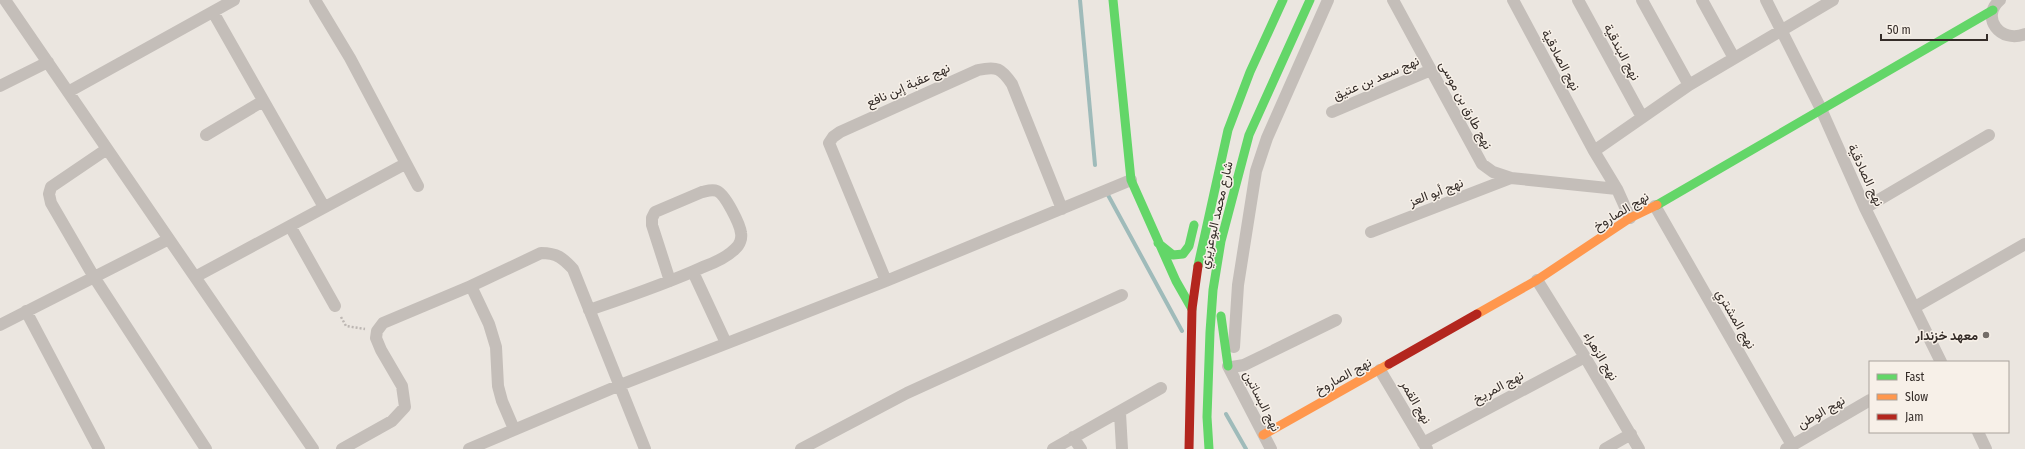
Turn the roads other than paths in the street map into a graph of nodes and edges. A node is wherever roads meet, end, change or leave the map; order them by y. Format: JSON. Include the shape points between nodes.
{"nodes":[{"id":1,"x":5,"y":0,"type":"edge"},
{"id":2,"x":234,"y":0,"type":"edge"},
{"id":3,"x":316,"y":0,"type":"edge"},
{"id":4,"x":1113,"y":0,"type":"edge"},
{"id":5,"x":1283,"y":0,"type":"edge"},
{"id":6,"x":1310,"y":0,"type":"edge"},
{"id":7,"x":1328,"y":0,"type":"edge"},
{"id":8,"x":1393,"y":0,"type":"edge"},
{"id":9,"x":1513,"y":0,"type":"edge"},
{"id":10,"x":1578,"y":0,"type":"edge"},
{"id":11,"x":1642,"y":0,"type":"edge"},
{"id":12,"x":1702,"y":0,"type":"edge"},
{"id":13,"x":1766,"y":0,"type":"edge"},
{"id":14,"x":1833,"y":0,"type":"edge"},
{"id":15,"x":1996,"y":5,"type":"edge"},
{"id":16,"x":212,"y":12,"type":"junction"},
{"id":17,"x":1781,"y":30,"type":"junction"},
{"id":18,"x":2025,"y":34,"type":"edge"},
{"id":19,"x":1734,"y":58,"type":"junction"},
{"id":20,"x":48,"y":62,"type":"junction"},
{"id":21,"x":1431,"y":70,"type":"junction"},
{"id":22,"x":1689,"y":85,"type":"junction"},
{"id":23,"x":0,"y":86,"type":"edge"},
{"id":24,"x":68,"y":92,"type":"junction"},
{"id":25,"x":263,"y":101,"type":"junction"},
{"id":26,"x":1820,"y":109,"type":"junction"},
{"id":27,"x":1332,"y":112,"type":"dead end"},
{"id":28,"x":1642,"y":117,"type":"junction"},
{"id":29,"x":1228,"y":130,"type":"junction"},
{"id":30,"x":206,"y":135,"type":"dead end"},
{"id":31,"x":1989,"y":135,"type":"dead end"},
{"id":32,"x":107,"y":149,"type":"junction"},
{"id":33,"x":1594,"y":151,"type":"junction"},
{"id":34,"x":405,"y":164,"type":"junction"},
{"id":35,"x":1511,"y":178,"type":"junction"},
{"id":36,"x":1131,"y":180,"type":"junction"},
{"id":37,"x":418,"y":186,"type":"dead end"},
{"id":38,"x":1205,"y":189,"type":"dead end"},
{"id":39,"x":1618,"y":189,"type":"junction"},
{"id":40,"x":1655,"y":206,"type":"junction"},
{"id":41,"x":324,"y":207,"type":"junction"},
{"id":42,"x":1866,"y":208,"type":"junction"},
{"id":43,"x":1062,"y":209,"type":"junction"},
{"id":44,"x":1630,"y":218,"type":"junction"},
{"id":45,"x":1196,"y":219,"type":"dead end"},
{"id":46,"x":290,"y":226,"type":"junction"},
{"id":47,"x":1371,"y":232,"type":"dead end"},
{"id":48,"x":169,"y":239,"type":"junction"},
{"id":49,"x":1221,"y":241,"type":"junction"},
{"id":50,"x":1158,"y":243,"type":"junction"},
{"id":51,"x":2025,"y":244,"type":"edge"},
{"id":52,"x":693,"y":272,"type":"junction"},
{"id":53,"x":94,"y":277,"type":"junction"},
{"id":54,"x":195,"y":277,"type":"junction"},
{"id":55,"x":1537,"y":280,"type":"junction"},
{"id":56,"x":670,"y":281,"type":"junction"},
{"id":57,"x":886,"y":281,"type":"junction"},
{"id":58,"x":471,"y":286,"type":"junction"},
{"id":59,"x":1122,"y":295,"type":"dead end"},
{"id":60,"x":335,"y":306,"type":"road end"},
{"id":61,"x":1915,"y":307,"type":"junction"},
{"id":62,"x":1192,"y":309,"type":"junction"},
{"id":63,"x":589,"y":310,"type":"junction"},
{"id":64,"x":26,"y":312,"type":"junction"},
{"id":65,"x":1336,"y":320,"type":"dead end"},
{"id":66,"x":0,"y":325,"type":"edge"},
{"id":67,"x":726,"y":343,"type":"junction"},
{"id":68,"x":1585,"y":357,"type":"junction"},
{"id":69,"x":1939,"y":361,"type":"edge"},
{"id":70,"x":1231,"y":369,"type":"junction"},
{"id":71,"x":1380,"y":370,"type":"junction"},
{"id":72,"x":620,"y":386,"type":"junction"},
{"id":73,"x":1161,"y":388,"type":"dead end"},
{"id":74,"x":1869,"y":401,"type":"edge"},
{"id":75,"x":1120,"y":413,"type":"junction"},
{"id":76,"x":514,"y":429,"type":"junction"},
{"id":77,"x":1978,"y":433,"type":"edge"},
{"id":78,"x":1630,"y":434,"type":"junction"},
{"id":79,"x":1263,"y":435,"type":"junction"},
{"id":80,"x":1073,"y":437,"type":"junction"},
{"id":81,"x":1425,"y":446,"type":"edge"},
{"id":82,"x":1789,"y":447,"type":"edge"},
{"id":83,"x":96,"y":448,"type":"edge"},
{"id":84,"x":206,"y":449,"type":"edge"},
{"id":85,"x":313,"y":449,"type":"edge"},
{"id":86,"x":342,"y":449,"type":"edge"},
{"id":87,"x":469,"y":449,"type":"edge"},
{"id":88,"x":645,"y":449,"type":"edge"},
{"id":89,"x":801,"y":449,"type":"edge"},
{"id":90,"x":1053,"y":449,"type":"edge"},
{"id":91,"x":1081,"y":449,"type":"edge"},
{"id":92,"x":1122,"y":449,"type":"edge"},
{"id":93,"x":1190,"y":449,"type":"edge"},
{"id":94,"x":1209,"y":449,"type":"edge"},
{"id":95,"x":1271,"y":449,"type":"edge"},
{"id":96,"x":1605,"y":449,"type":"edge"},
{"id":97,"x":1638,"y":449,"type":"edge"},
{"id":98,"x":1986,"y":449,"type":"edge"}],
"edges":[{"from":1,"to":20,"type":"street"},
{"from":2,"to":16,"type":"street"},
{"from":3,"to":34,"type":"street","via":[[350,58]]},
{"from":4,"to":36,"type":"main road"},
{"from":5,"to":29,"type":"main road","name":"شارع محمد البوعزيزي","via":[[1250,72]]},
{"from":6,"to":49,"type":"main road","name":"شارع محمد البوعزيزي","via":[[1249,135]]},
{"from":7,"to":70,"type":"street","via":[[1267,138],[1256,171],[1236,306]]},
{"from":8,"to":21,"type":"street","name":"نهج طارق بن موسى"},
{"from":9,"to":33,"type":"street","name":"نهج الصادقية"},
{"from":10,"to":28,"type":"street","name":"نهج البندقية"},
{"from":11,"to":22,"type":"street"},
{"from":12,"to":19,"type":"street"},
{"from":13,"to":17,"type":"street","name":"نهج الصادقية"},
{"from":14,"to":17,"type":"street"},
{"from":15,"to":18,"type":"street","via":[[1992,18],[2000,33],[2008,37]]},
{"from":15,"to":26,"type":"main road","name":"نهج الصاروخ"},
{"from":16,"to":24,"type":"street"},
{"from":16,"to":25,"type":"street"},
{"from":17,"to":19,"type":"street"},
{"from":17,"to":26,"type":"street","name":"نهج الصادقية"},
{"from":19,"to":22,"type":"street"},
{"from":20,"to":23,"type":"street"},
{"from":20,"to":24,"type":"street"},
{"from":21,"to":27,"type":"street","name":"نهج سعد بن عتيق"},
{"from":21,"to":35,"type":"street","name":"نهج طارق بن موسى","via":[[1482,164],[1493,172]]},
{"from":22,"to":28,"type":"street"},
{"from":24,"to":32,"type":"street"},
{"from":25,"to":30,"type":"street"},
{"from":25,"to":41,"type":"street"},
{"from":26,"to":40,"type":"main road","name":"نهج الصاروخ"},
{"from":26,"to":42,"type":"street","name":"نهج الصادقية"},
{"from":28,"to":33,"type":"street"},
{"from":29,"to":38,"type":"main road"},
{"from":29,"to":62,"type":"main road","name":"شارع محمد البوعزيزي","via":[[1198,265]]},
{"from":31,"to":42,"type":"street"},
{"from":32,"to":48,"type":"street"},
{"from":32,"to":53,"type":"street","via":[[57,182],[49,191],[51,202]]},
{"from":33,"to":39,"type":"street","name":"نهج الصادقية"},
{"from":34,"to":37,"type":"street"},
{"from":34,"to":41,"type":"street"},
{"from":35,"to":39,"type":"street","name":"نهج طارق بن موسى"},
{"from":35,"to":47,"type":"street","name":"نهج أبو العز"},
{"from":36,"to":43,"type":"street"},
{"from":36,"to":50,"type":"main road"},
{"from":39,"to":44,"type":"street","name":"نهج الصادقية"},
{"from":40,"to":44,"type":"main road","name":"نهج الصاروخ"},
{"from":40,"to":82,"type":"street","name":"نهج المشتري"},
{"from":41,"to":46,"type":"street"},
{"from":42,"to":61,"type":"street","name":"نهج الصادقية"},
{"from":43,"to":57,"type":"street"},
{"from":43,"to":57,"type":"street","name":"نهج عقبة إبن نافع","via":[[1012,84],[1003,72],[992,67],[978,70],[840,132],[829,143]]},
{"from":44,"to":55,"type":"main road","name":"نهج الصاروخ"},
{"from":45,"to":50,"type":"main road","via":[[1185,252],[1172,255]]},
{"from":46,"to":54,"type":"street"},
{"from":46,"to":60,"type":"street"},
{"from":48,"to":53,"type":"street"},
{"from":48,"to":54,"type":"street"},
{"from":49,"to":70,"type":"main road","via":[[1221,323]]},
{"from":49,"to":94,"type":"main road","name":"شارع محمد البوعزيزي","via":[[1213,290],[1210,332],[1207,417]]},
{"from":50,"to":62,"type":"main road"},
{"from":51,"to":61,"type":"street"},
{"from":52,"to":56,"type":"street"},
{"from":52,"to":56,"type":"street","via":[[736,249],[741,241],[738,225],[723,195],[717,191],[702,192],[655,212],[652,225]]},
{"from":52,"to":67,"type":"street"},
{"from":53,"to":64,"type":"street"},
{"from":53,"to":84,"type":"street"},
{"from":54,"to":85,"type":"street"},
{"from":55,"to":68,"type":"street","name":"نهج الزهراء"},
{"from":55,"to":71,"type":"main road","name":"نهج الصاروخ"},
{"from":56,"to":63,"type":"street"},
{"from":57,"to":67,"type":"street"},
{"from":58,"to":63,"type":"street","via":[[541,254],[552,254],[562,257],[573,269]]},
{"from":58,"to":76,"type":"street","via":[[489,324],[496,347],[498,386]]},
{"from":58,"to":86,"type":"street","via":[[393,318],[377,330],[376,338],[381,350],[402,386],[405,407],[392,421]]},
{"from":59,"to":89,"type":"street","via":[[907,393]]},
{"from":61,"to":69,"type":"street","name":"نهج الصادقية"},
{"from":62,"to":93,"type":"main road","name":"شارع محمد البوعزيزي"},
{"from":63,"to":72,"type":"street"},
{"from":64,"to":66,"type":"street"},
{"from":64,"to":83,"type":"street"},
{"from":65,"to":70,"type":"street"},
{"from":67,"to":72,"type":"street"},
{"from":68,"to":78,"type":"street","name":"نهج الزهراء"},
{"from":68,"to":81,"type":"street","name":"نهج المريخ"},
{"from":70,"to":79,"type":"street","name":"نهج البساتين"},
{"from":71,"to":79,"type":"main road","name":"نهج الصاروخ"},
{"from":71,"to":81,"type":"street","name":"نهج القمر"},
{"from":72,"to":76,"type":"street"},
{"from":72,"to":88,"type":"street"},
{"from":73,"to":75,"type":"street"},
{"from":74,"to":82,"type":"street","name":"نهج الوطن"},
{"from":75,"to":80,"type":"street"},
{"from":75,"to":92,"type":"street"},
{"from":76,"to":87,"type":"street"},
{"from":77,"to":98,"type":"street"},
{"from":78,"to":96,"type":"street"},
{"from":78,"to":97,"type":"street","name":"نهج الزهراء"},
{"from":79,"to":95,"type":"street","name":"نهج البساتين"},
{"from":80,"to":90,"type":"street"},
{"from":80,"to":91,"type":"street"}]}
